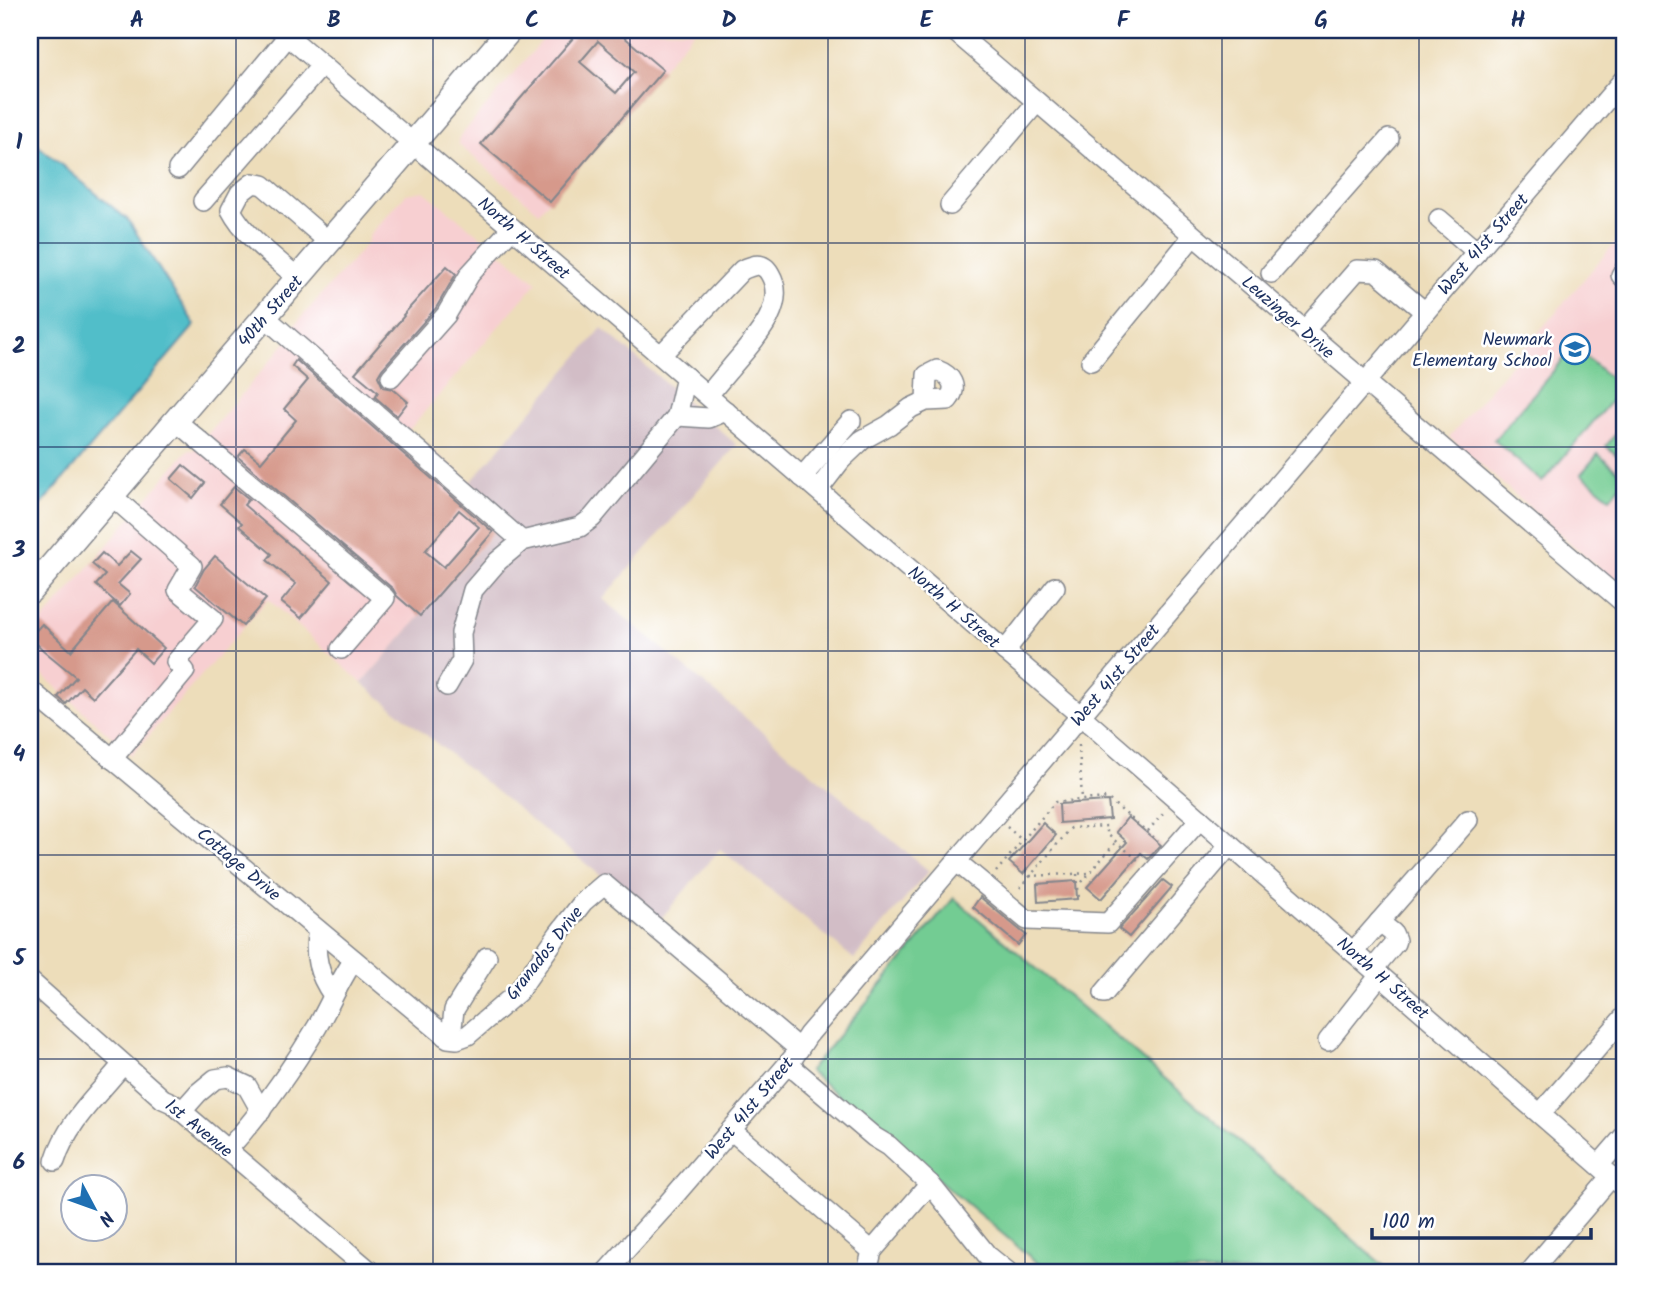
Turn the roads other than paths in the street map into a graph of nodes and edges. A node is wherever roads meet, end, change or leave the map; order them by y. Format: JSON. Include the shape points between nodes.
{"nodes":[{"id":1,"x":510,"y":30,"type":"edge"},
{"id":2,"x":953,"y":30,"type":"edge"},
{"id":3,"x":285,"y":33,"type":"edge"},
{"id":4,"x":322,"y":65,"type":"junction"},
{"id":5,"x":1625,"y":78,"type":"edge"},
{"id":6,"x":1037,"y":102,"type":"junction"},
{"id":7,"x":1388,"y":139,"type":"dead end"},
{"id":8,"x":414,"y":143,"type":"junction"},
{"id":9,"x":178,"y":169,"type":"dead end"},
{"id":10,"x":203,"y":201,"type":"dead end"},
{"id":11,"x":950,"y":205,"type":"dead end"},
{"id":12,"x":1439,"y":219,"type":"dead end"},
{"id":13,"x":512,"y":228,"type":"junction"},
{"id":14,"x":1194,"y":236,"type":"junction"},
{"id":15,"x":329,"y":242,"type":"junction"},
{"id":16,"x":1476,"y":252,"type":"junction"},
{"id":17,"x":1625,"y":269,"type":"edge"},
{"id":18,"x":298,"y":278,"type":"junction"},
{"id":19,"x":1625,"y":279,"type":"edge"},
{"id":20,"x":1258,"y":291,"type":"junction"},
{"id":21,"x":1425,"y":312,"type":"junction"},
{"id":22,"x":265,"y":317,"type":"junction"},
{"id":23,"x":1304,"y":331,"type":"junction"},
{"id":24,"x":661,"y":355,"type":"junction"},
{"id":25,"x":1091,"y":361,"type":"dead end"},
{"id":26,"x":391,"y":377,"type":"dead end"},
{"id":27,"x":687,"y":377,"type":"junction"},
{"id":28,"x":1364,"y":383,"type":"junction"},
{"id":29,"x":708,"y":396,"type":"junction"},
{"id":30,"x":926,"y":401,"type":"dead end"},
{"id":31,"x":726,"y":411,"type":"junction"},
{"id":32,"x":677,"y":416,"type":"junction"},
{"id":33,"x":176,"y":421,"type":"junction"},
{"id":34,"x":851,"y":421,"type":"dead end"},
{"id":35,"x":810,"y":483,"type":"junction"},
{"id":36,"x":112,"y":496,"type":"junction"},
{"id":37,"x":522,"y":541,"type":"junction"},
{"id":38,"x":1055,"y":587,"type":"dead end"},
{"id":39,"x":30,"y":591,"type":"edge"},
{"id":40,"x":1625,"y":604,"type":"edge"},
{"id":41,"x":341,"y":649,"type":"dead end"},
{"id":42,"x":1005,"y":651,"type":"junction"},
{"id":43,"x":447,"y":686,"type":"dead end"},
{"id":44,"x":30,"y":690,"type":"edge"},
{"id":45,"x":1081,"y":716,"type":"junction"},
{"id":46,"x":112,"y":759,"type":"junction"},
{"id":47,"x":1200,"y":820,"type":"junction"},
{"id":48,"x":1468,"y":820,"type":"dead end"},
{"id":49,"x":1230,"y":845,"type":"junction"},
{"id":50,"x":957,"y":862,"type":"junction"},
{"id":51,"x":1379,"y":922,"type":"junction"},
{"id":52,"x":318,"y":930,"type":"junction"},
{"id":53,"x":1353,"y":952,"type":"junction"},
{"id":54,"x":487,"y":957,"type":"dead end"},
{"id":55,"x":354,"y":960,"type":"junction"},
{"id":56,"x":1377,"y":972,"type":"junction"},
{"id":57,"x":30,"y":981,"type":"edge"},
{"id":58,"x":1104,"y":993,"type":"dead end"},
{"id":59,"x":333,"y":995,"type":"junction"},
{"id":60,"x":1625,"y":1016,"type":"edge"},
{"id":61,"x":447,"y":1037,"type":"junction"},
{"id":62,"x":1328,"y":1041,"type":"dead end"},
{"id":63,"x":793,"y":1056,"type":"junction"},
{"id":64,"x":123,"y":1064,"type":"junction"},
{"id":65,"x":182,"y":1111,"type":"junction"},
{"id":66,"x":261,"y":1111,"type":"junction"},
{"id":67,"x":1540,"y":1114,"type":"junction"},
{"id":68,"x":731,"y":1130,"type":"junction"},
{"id":69,"x":1625,"y":1135,"type":"edge"},
{"id":70,"x":228,"y":1150,"type":"junction"},
{"id":71,"x":55,"y":1161,"type":"dead end"},
{"id":72,"x":1612,"y":1176,"type":"edge"},
{"id":73,"x":930,"y":1184,"type":"junction"},
{"id":74,"x":872,"y":1251,"type":"junction"},
{"id":75,"x":371,"y":1272,"type":"edge"},
{"id":76,"x":607,"y":1272,"type":"edge"},
{"id":77,"x":867,"y":1272,"type":"edge"},
{"id":78,"x":1008,"y":1272,"type":"edge"},
{"id":79,"x":1530,"y":1272,"type":"edge"}],
"edges":[{"from":1,"to":8,"type":"main road","name":"40th Street"},
{"from":2,"to":6,"type":"street","name":"Leuzinger Drive"},
{"from":3,"to":4,"type":"street","name":"North H Street"},
{"from":3,"to":9,"type":"street"},
{"from":4,"to":8,"type":"street","name":"North H Street"},
{"from":4,"to":10,"type":"street"},
{"from":5,"to":16,"type":"street","name":"West 41st Street"},
{"from":6,"to":11,"type":"street"},
{"from":6,"to":14,"type":"street","name":"Leuzinger Drive"},
{"from":7,"to":20,"type":"street","via":[[1271,273],[1264,270]]},
{"from":8,"to":13,"type":"street","name":"North H Street"},
{"from":8,"to":15,"type":"main road","name":"40th Street"},
{"from":12,"to":16,"type":"street"},
{"from":13,"to":24,"type":"street","name":"North H Street"},
{"from":13,"to":26,"type":"street","via":[[471,274],[446,315]]},
{"from":14,"to":20,"type":"street","name":"Leuzinger Drive"},
{"from":14,"to":25,"type":"street"},
{"from":15,"to":18,"type":"main road","name":"40th Street"},
{"from":15,"to":18,"type":"street","via":[[263,185],[253,183],[240,193],[231,210],[237,221]]},
{"from":16,"to":21,"type":"street","name":"West 41st Street"},
{"from":17,"to":19,"type":"street","via":[[1621,275]]},
{"from":18,"to":22,"type":"main road","name":"40th Street"},
{"from":20,"to":23,"type":"street","name":"Leuzinger Drive"},
{"from":21,"to":23,"type":"street","via":[[1376,271],[1357,270]]},
{"from":21,"to":28,"type":"street","name":"West 41st Street"},
{"from":22,"to":33,"type":"main road","name":"40th Street"},
{"from":22,"to":37,"type":"street"},
{"from":23,"to":28,"type":"street","name":"Leuzinger Drive"},
{"from":24,"to":27,"type":"street","name":"North H Street"},
{"from":24,"to":29,"type":"street","via":[[742,270],[762,265],[769,271],[775,290],[771,316]]},
{"from":27,"to":29,"type":"street","name":"North H Street"},
{"from":27,"to":32,"type":"street"},
{"from":28,"to":40,"type":"street","name":"Leuzinger Drive"},
{"from":28,"to":45,"type":"street","name":"West 41st Street"},
{"from":29,"to":31,"type":"street","name":"North H Street"},
{"from":30,"to":35,"type":"street","via":[[862,439]]},
{"from":31,"to":32,"type":"street","via":[[709,418]]},
{"from":31,"to":35,"type":"street","name":"North H Street"},
{"from":32,"to":37,"type":"street","via":[[592,518],[580,527]]},
{"from":33,"to":36,"type":"main road","name":"40th Street"},
{"from":33,"to":41,"type":"street","via":[[385,598]]},
{"from":34,"to":35,"type":"street"},
{"from":35,"to":42,"type":"street","name":"North H Street"},
{"from":36,"to":39,"type":"main road","name":"40th Street"},
{"from":36,"to":46,"type":"street","via":[[192,566],[178,590],[213,619],[176,663],[185,671]]},
{"from":37,"to":43,"type":"street","via":[[473,590],[461,633],[462,660]]},
{"from":38,"to":42,"type":"street"},
{"from":42,"to":45,"type":"street","name":"North H Street"},
{"from":44,"to":46,"type":"street","name":"Cottage Drive"},
{"from":45,"to":47,"type":"street","name":"North H Street"},
{"from":45,"to":50,"type":"street","name":"West 41st Street"},
{"from":46,"to":52,"type":"street","name":"Cottage Drive"},
{"from":47,"to":49,"type":"street","name":"North H Street"},
{"from":47,"to":50,"type":"street","via":[[1108,923],[1027,920]]},
{"from":48,"to":51,"type":"street"},
{"from":49,"to":53,"type":"street","name":"North H Street"},
{"from":49,"to":58,"type":"street"},
{"from":50,"to":63,"type":"street","name":"West 41st Street"},
{"from":51,"to":53,"type":"street"},
{"from":51,"to":56,"type":"street","via":[[1396,940]]},
{"from":52,"to":55,"type":"street","name":"Cottage Drive"},
{"from":52,"to":59,"type":"street","via":[[319,965],[323,982]]},
{"from":53,"to":56,"type":"street","name":"North H Street"},
{"from":54,"to":61,"type":"street","via":[[454,1010]]},
{"from":55,"to":59,"type":"street"},
{"from":55,"to":61,"type":"street","name":"Cottage Drive"},
{"from":56,"to":62,"type":"street"},
{"from":56,"to":67,"type":"street","name":"North H Street"},
{"from":57,"to":64,"type":"street","name":"1st Avenue"},
{"from":59,"to":66,"type":"street"},
{"from":60,"to":67,"type":"street"},
{"from":61,"to":63,"type":"street","name":"Granados Drive","via":[[468,1035],[518,992],[583,902],[604,884]]},
{"from":63,"to":68,"type":"street","name":"West 41st Street"},
{"from":63,"to":73,"type":"street","via":[[874,1138]]},
{"from":64,"to":65,"type":"street","name":"1st Avenue"},
{"from":64,"to":71,"type":"street","via":[[84,1108]]},
{"from":65,"to":66,"type":"street","via":[[215,1079],[228,1077],[247,1086]]},
{"from":65,"to":70,"type":"street","name":"1st Avenue"},
{"from":66,"to":70,"type":"street"},
{"from":67,"to":72,"type":"street","name":"North H Street"},
{"from":68,"to":74,"type":"street"},
{"from":68,"to":76,"type":"street","name":"West 41st Street"},
{"from":69,"to":72,"type":"street"},
{"from":70,"to":75,"type":"street","name":"1st Avenue"},
{"from":72,"to":79,"type":"street"},
{"from":73,"to":74,"type":"street"},
{"from":73,"to":78,"type":"street","via":[[987,1255]]},
{"from":74,"to":77,"type":"street"}]}
